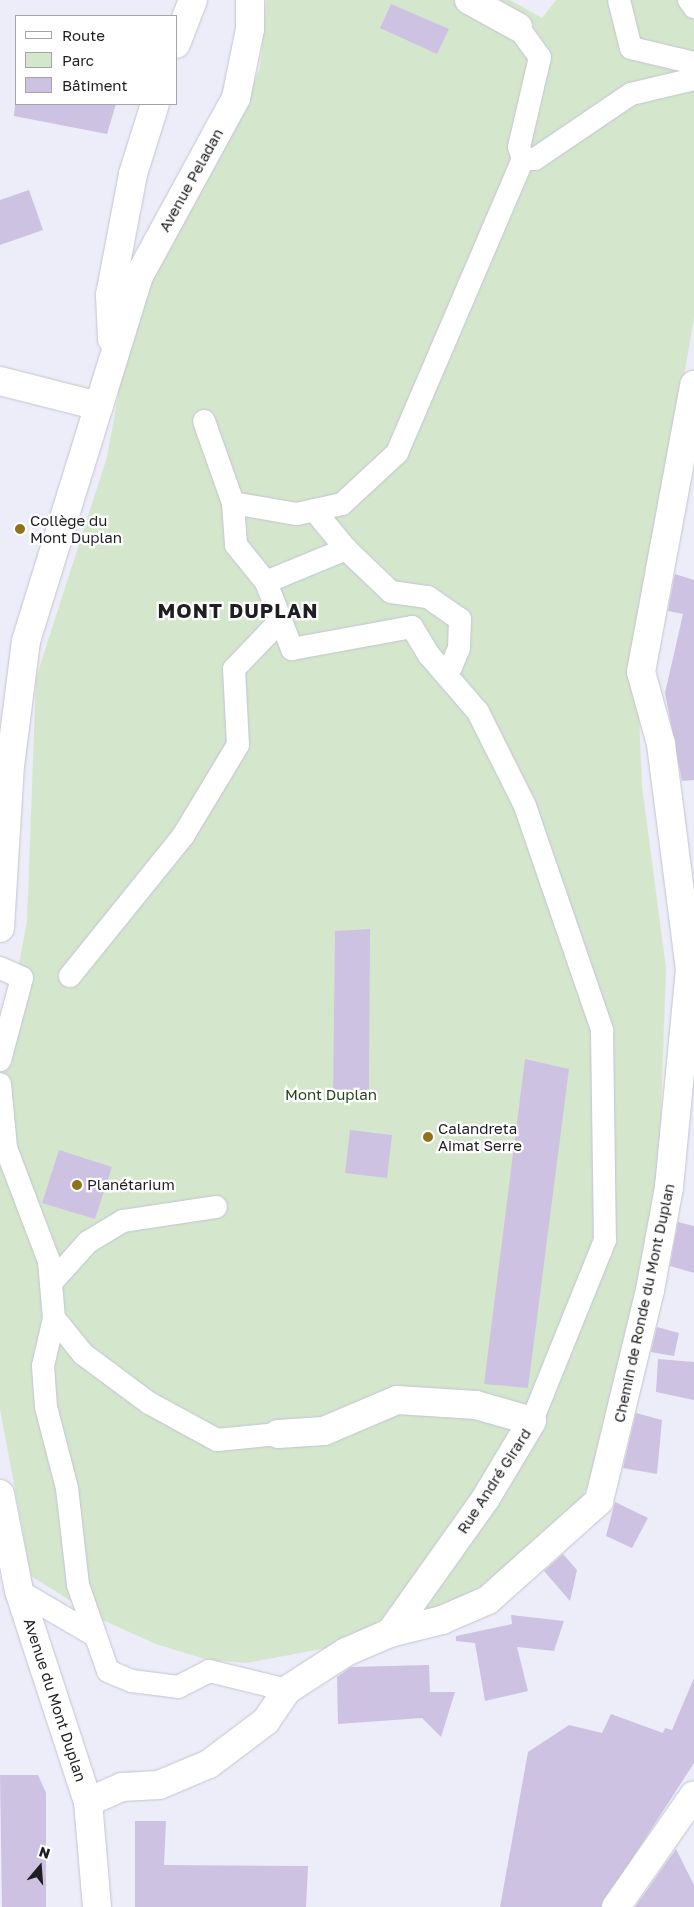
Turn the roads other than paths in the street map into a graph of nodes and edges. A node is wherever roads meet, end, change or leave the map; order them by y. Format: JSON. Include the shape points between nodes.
{"nodes":[{"id":1,"x":193,"y":0,"type":"edge"},
{"id":2,"x":250,"y":0,"type":"edge"},
{"id":3,"x":469,"y":0,"type":"edge"},
{"id":4,"x":619,"y":0,"type":"edge"},
{"id":5,"x":688,"y":0,"type":"edge"},
{"id":6,"x":694,"y":7,"type":"edge"},
{"id":7,"x":518,"y":27,"type":"joint"},
{"id":8,"x":178,"y":39,"type":"edge"},
{"id":9,"x":694,"y":63,"type":"edge"},
{"id":10,"x":694,"y":79,"type":"edge"},
{"id":11,"x":155,"y":105,"type":"edge"},
{"id":12,"x":523,"y":159,"type":"junction"},
{"id":13,"x":112,"y":356,"type":"junction"},
{"id":14,"x":0,"y":381,"type":"edge"},
{"id":15,"x":694,"y":384,"type":"edge"},
{"id":16,"x":99,"y":406,"type":"junction"},
{"id":17,"x":204,"y":420,"type":"dead end"},
{"id":18,"x":233,"y":503,"type":"junction"},
{"id":19,"x":314,"y":510,"type":"junction"},
{"id":20,"x":346,"y":549,"type":"junction"},
{"id":21,"x":266,"y":582,"type":"junction"},
{"id":22,"x":281,"y":620,"type":"junction"},
{"id":23,"x":448,"y":674,"type":"junction"},
{"id":24,"x":0,"y":928,"type":"edge"},
{"id":25,"x":0,"y":968,"type":"edge"},
{"id":26,"x":70,"y":976,"type":"dead end"},
{"id":27,"x":0,"y":1060,"type":"edge"},
{"id":28,"x":0,"y":1084,"type":"edge"},
{"id":29,"x":216,"y":1207,"type":"dead end"},
{"id":30,"x":51,"y":1282,"type":"junction"},
{"id":31,"x":54,"y":1318,"type":"junction"},
{"id":32,"x":532,"y":1421,"type":"junction"},
{"id":33,"x":278,"y":1434,"type":"joint"},
{"id":34,"x":0,"y":1494,"type":"edge"},
{"id":35,"x":0,"y":1527,"type":"edge"},
{"id":36,"x":12,"y":1552,"type":"junction"},
{"id":37,"x":19,"y":1591,"type":"junction"},
{"id":38,"x":390,"y":1634,"type":"junction"},
{"id":39,"x":94,"y":1635,"type":"junction"},
{"id":40,"x":287,"y":1690,"type":"junction"},
{"id":41,"x":694,"y":1795,"type":"edge"},
{"id":42,"x":88,"y":1802,"type":"junction"},
{"id":43,"x":97,"y":1907,"type":"edge"},
{"id":44,"x":616,"y":1907,"type":"edge"}],
"edges":[{"from":1,"to":8,"type":"street"},
{"from":2,"to":13,"type":"street","name":"Avenue Peladan","via":[[250,29],[236,98],[139,276]]},
{"from":3,"to":7,"type":"street"},
{"from":4,"to":9,"type":"street","via":[[631,48]]},
{"from":5,"to":6,"type":"street"},
{"from":7,"to":12,"type":"street","via":[[540,57],[518,147]]},
{"from":10,"to":12,"type":"street","via":[[631,94],[535,159]]},
{"from":11,"to":13,"type":"street","name":"Avenue Peladan","via":[[132,174],[110,295]]},
{"from":12,"to":19,"type":"street","via":[[396,453],[342,504]]},
{"from":13,"to":16,"type":"street","name":"Avenue Peladan"},
{"from":14,"to":16,"type":"street"},
{"from":15,"to":38,"type":"street","name":"Chemin de Ronde du Mont Duplan","via":[[642,672],[661,744],[690,970],[669,1188],[618,1432],[599,1501],[553,1546],[488,1600],[442,1620]]},
{"from":16,"to":24,"type":"street","via":[[26,641],[10,766]]},
{"from":17,"to":18,"type":"street"},
{"from":18,"to":19,"type":"street","via":[[297,514]]},
{"from":18,"to":21,"type":"street","via":[[236,545]]},
{"from":19,"to":20,"type":"street"},
{"from":20,"to":21,"type":"street"},
{"from":20,"to":23,"type":"street","via":[[391,592],[428,598],[460,619],[459,648]]},
{"from":21,"to":22,"type":"street"},
{"from":22,"to":23,"type":"street","via":[[292,649],[412,627],[429,655]]},
{"from":22,"to":26,"type":"street","via":[[234,669],[238,745],[183,836]]},
{"from":23,"to":32,"type":"street","via":[[478,712],[525,806],[602,1030],[604,1240]]},
{"from":25,"to":27,"type":"street","via":[[22,978]]},
{"from":28,"to":30,"type":"street","via":[[6,1148],[35,1215],[49,1260]]},
{"from":29,"to":30,"type":"street","via":[[123,1221],[88,1242]]},
{"from":30,"to":31,"type":"street"},
{"from":31,"to":33,"type":"street","via":[[82,1354],[149,1403],[218,1440]]},
{"from":31,"to":39,"type":"street","via":[[43,1366],[46,1407],[67,1488],[78,1585]]},
{"from":32,"to":33,"type":"street","name":"Rue André Girard","via":[[476,1405],[397,1400],[324,1431]]},
{"from":32,"to":38,"type":"street","name":"Rue André Girard","via":[[486,1498]]},
{"from":34,"to":36,"type":"street","name":"Avenue du Mont Duplan"},
{"from":35,"to":36,"type":"street"},
{"from":36,"to":37,"type":"street","name":"Avenue du Mont Duplan"},
{"from":37,"to":39,"type":"street"},
{"from":37,"to":42,"type":"street","name":"Avenue du Mont Duplan"},
{"from":38,"to":40,"type":"street","name":"Chemin de Ronde du Mont Duplan","via":[[346,1652]]},
{"from":39,"to":40,"type":"street","via":[[108,1671],[132,1681],[178,1687],[208,1671]]},
{"from":40,"to":42,"type":"street","name":"Chemin de Ronde du Mont Duplan","via":[[266,1721],[209,1764],[160,1785],[122,1787]]},
{"from":41,"to":44,"type":"street"},
{"from":42,"to":43,"type":"street","name":"Avenue du Mont Duplan"}]}
